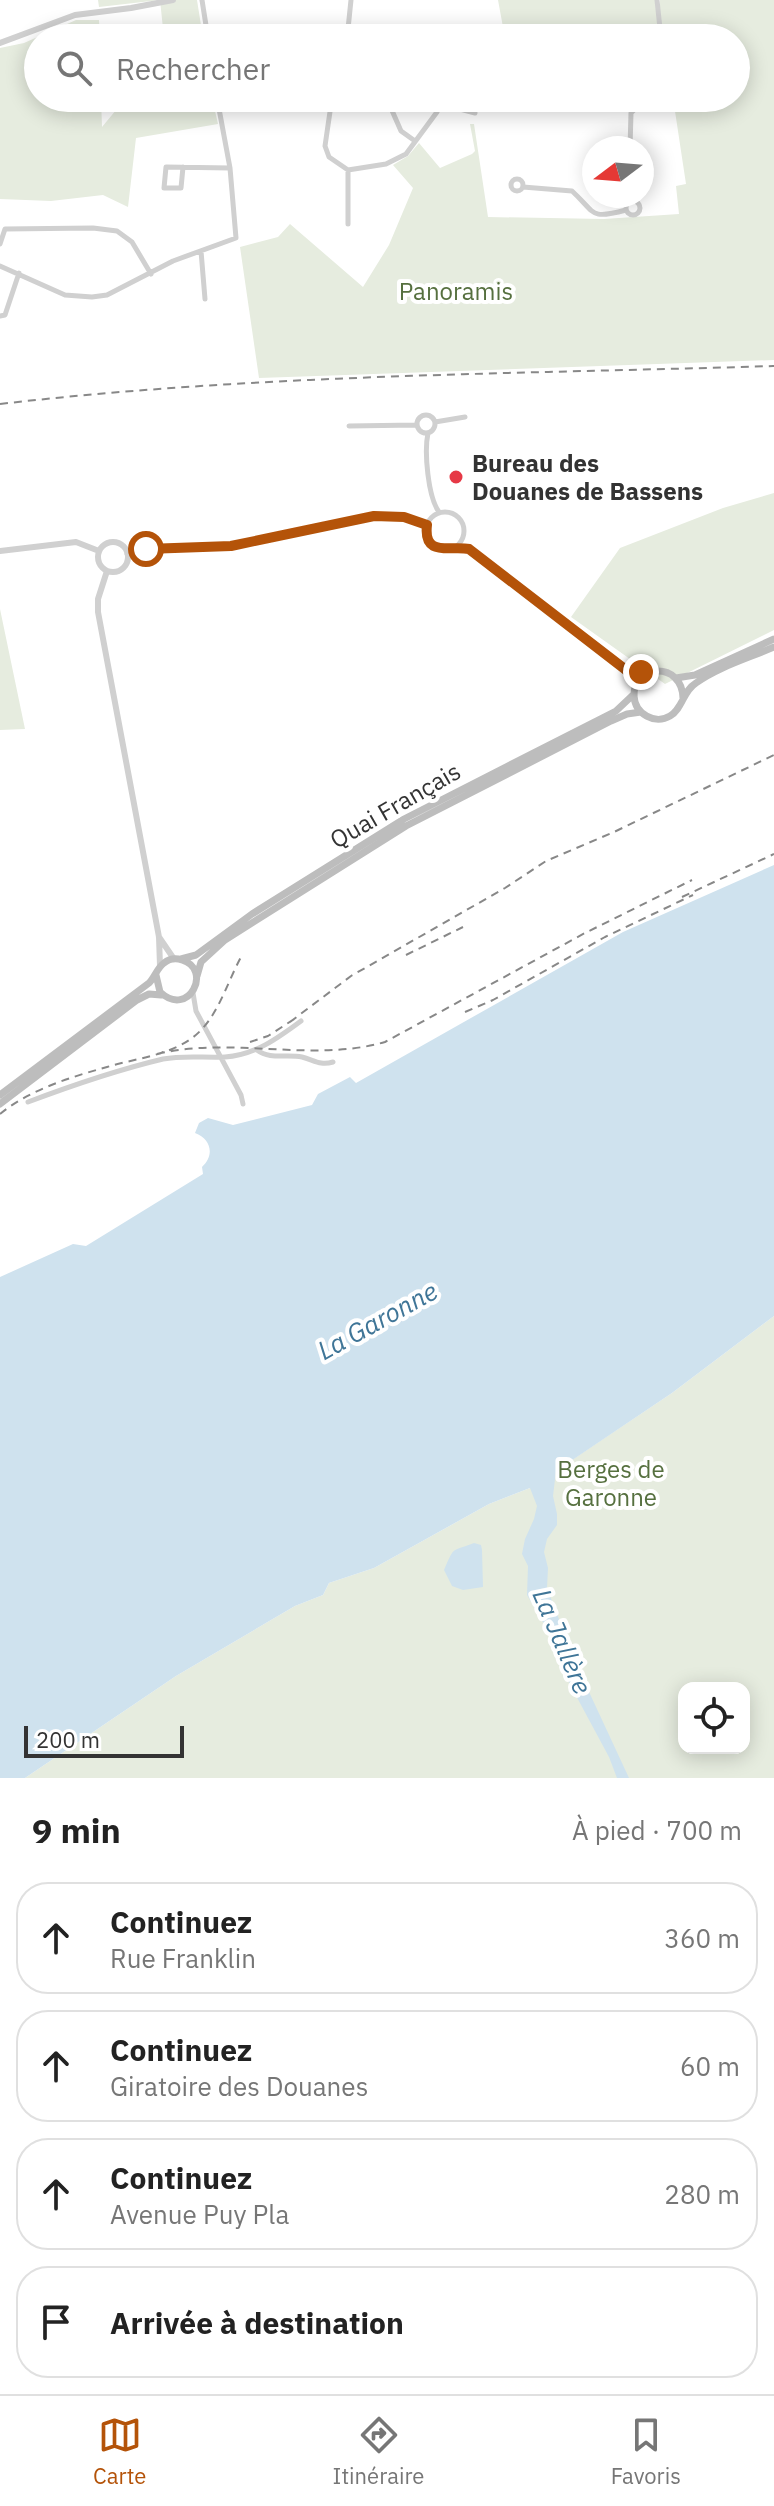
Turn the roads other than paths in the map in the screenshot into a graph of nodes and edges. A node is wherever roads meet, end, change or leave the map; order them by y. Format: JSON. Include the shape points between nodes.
{"nodes":[{"id":1,"x":173,"y":0,"type":"edge"},
{"id":2,"x":202,"y":0,"type":"edge"},
{"id":3,"x":351,"y":0,"type":"edge"},
{"id":4,"x":657,"y":0,"type":"edge"},
{"id":5,"x":51,"y":24,"type":"edge"},
{"id":6,"x":206,"y":24,"type":"edge"},
{"id":7,"x":349,"y":24,"type":"edge"},
{"id":8,"x":660,"y":24,"type":"edge"},
{"id":9,"x":24,"y":34,"type":"edge"},
{"id":10,"x":0,"y":43,"type":"edge"},
{"id":11,"x":220,"y":112,"type":"edge"},
{"id":12,"x":330,"y":112,"type":"edge"},
{"id":13,"x":393,"y":112,"type":"edge"},
{"id":14,"x":434,"y":112,"type":"edge"},
{"id":15,"x":472,"y":112,"type":"edge"},
{"id":16,"x":632,"y":112,"type":"edge"},
{"id":17,"x":475,"y":113,"type":"dead end"},
{"id":18,"x":630,"y":136,"type":"edge"},
{"id":19,"x":415,"y":141,"type":"junction"},
{"id":20,"x":183,"y":167,"type":"junction"},
{"id":21,"x":230,"y":168,"type":"junction"},
{"id":22,"x":348,"y":170,"type":"junction"},
{"id":23,"x":523,"y":187,"type":"dead end"},
{"id":24,"x":639,"y":208,"type":"edge"},
{"id":25,"x":626,"y":210,"type":"joint"},
{"id":26,"x":348,"y":224,"type":"dead end"},
{"id":27,"x":0,"y":244,"type":"edge"},
{"id":28,"x":201,"y":251,"type":"junction"},
{"id":29,"x":0,"y":266,"type":"edge"},
{"id":30,"x":19,"y":273,"type":"junction"},
{"id":31,"x":151,"y":274,"type":"junction"},
{"id":32,"x":205,"y":299,"type":"dead end"},
{"id":33,"x":0,"y":316,"type":"edge"},
{"id":34,"x":465,"y":417,"type":"dead end"},
{"id":35,"x":435,"y":422,"type":"junction"},
{"id":36,"x":416,"y":425,"type":"junction"},
{"id":37,"x":349,"y":426,"type":"dead end"},
{"id":38,"x":428,"y":433,"type":"junction"},
{"id":39,"x":439,"y":512,"type":"junction"},
{"id":40,"x":427,"y":525,"type":"junction"},
{"id":41,"x":464,"y":535,"type":"junction"},
{"id":42,"x":456,"y":547,"type":"junction"},
{"id":43,"x":469,"y":549,"type":"junction"},
{"id":44,"x":0,"y":551,"type":"edge"},
{"id":45,"x":99,"y":551,"type":"junction"},
{"id":46,"x":127,"y":554,"type":"junction"},
{"id":47,"x":107,"y":571,"type":"junction"},
{"id":48,"x":774,"y":639,"type":"edge"},
{"id":49,"x":774,"y":647,"type":"edge"},
{"id":50,"x":626,"y":670,"type":"junction"},
{"id":51,"x":651,"y":672,"type":"junction"},
{"id":52,"x":676,"y":678,"type":"junction"},
{"id":53,"x":635,"y":691,"type":"junction"},
{"id":54,"x":683,"y":698,"type":"junction"},
{"id":55,"x":641,"y":712,"type":"junction"},
{"id":56,"x":159,"y":937,"type":"junction"},
{"id":57,"x":177,"y":959,"type":"junction"},
{"id":58,"x":160,"y":966,"type":"junction"},
{"id":59,"x":156,"y":975,"type":"junction"},
{"id":60,"x":197,"y":976,"type":"junction"},
{"id":61,"x":193,"y":992,"type":"junction"},
{"id":62,"x":164,"y":996,"type":"junction"},
{"id":63,"x":301,"y":1021,"type":"dead end"},
{"id":64,"x":257,"y":1050,"type":"junction"},
{"id":65,"x":220,"y":1057,"type":"junction"},
{"id":66,"x":333,"y":1062,"type":"dead end"},
{"id":67,"x":0,"y":1095,"type":"edge"},
{"id":68,"x":28,"y":1102,"type":"dead end"},
{"id":69,"x":0,"y":1104,"type":"edge"},
{"id":70,"x":243,"y":1104,"type":"dead end"}],
"edges":[{"from":1,"to":5,"type":"street","via":[[75,15]]},
{"from":2,"to":6,"type":"street"},
{"from":3,"to":7,"type":"street"},
{"from":4,"to":8,"type":"street"},
{"from":9,"to":10,"type":"street"},
{"from":11,"to":21,"type":"street"},
{"from":12,"to":22,"type":"street","via":[[325,146],[329,157]]},
{"from":13,"to":19,"type":"street","via":[[401,131]]},
{"from":14,"to":19,"type":"street"},
{"from":15,"to":17,"type":"street"},
{"from":16,"to":18,"type":"street"},
{"from":19,"to":22,"type":"street","via":[[406,154],[386,164]]},
{"from":20,"to":20,"type":"street","via":[[166,167],[164,188],[181,188]]},
{"from":20,"to":21,"type":"street"},
{"from":21,"to":28,"type":"street","via":[[236,238]]},
{"from":22,"to":26,"type":"street"},
{"from":23,"to":25,"type":"street","via":[[572,191],[601,215]]},
{"from":24,"to":25,"type":"street","via":[[633,215]]},
{"from":27,"to":31,"type":"street","via":[[5,229],[117,231],[132,242]]},
{"from":28,"to":31,"type":"street"},
{"from":28,"to":32,"type":"street"},
{"from":29,"to":30,"type":"street"},
{"from":30,"to":31,"type":"street","via":[[65,295],[92,297]]},
{"from":30,"to":33,"type":"street","via":[[5,315]]},
{"from":34,"to":35,"type":"street"},
{"from":35,"to":36,"type":"street","via":[[426,415]]},
{"from":35,"to":38,"type":"street"},
{"from":36,"to":37,"type":"street"},
{"from":36,"to":38,"type":"street"},
{"from":38,"to":39,"type":"street","via":[[431,494]]},
{"from":39,"to":40,"type":"street"},
{"from":39,"to":41,"type":"street","via":[[457,516]]},
{"from":40,"to":42,"type":"street","via":[[434,546]]},
{"from":40,"to":46,"type":"street","via":[[404,517],[374,516],[231,546],[165,547]]},
{"from":41,"to":42,"type":"street"},
{"from":41,"to":43,"type":"street"},
{"from":42,"to":43,"type":"street"},
{"from":43,"to":50,"type":"street"},
{"from":44,"to":45,"type":"street","via":[[76,542]]},
{"from":45,"to":46,"type":"street","via":[[114,543]]},
{"from":45,"to":47,"type":"street","via":[[98,561]]},
{"from":46,"to":47,"type":"street","via":[[124,567]]},
{"from":47,"to":56,"type":"street","via":[[98,599],[100,624]]},
{"from":48,"to":52,"type":"main road","via":[[695,675]]},
{"from":49,"to":54,"type":"main road","via":[[697,682]]},
{"from":50,"to":51,"type":"street"},
{"from":50,"to":53,"type":"street"},
{"from":51,"to":52,"type":"main road","via":[[664,671]]},
{"from":51,"to":53,"type":"main road","via":[[638,681]]},
{"from":52,"to":54,"type":"main road"},
{"from":53,"to":55,"type":"main road"},
{"from":53,"to":57,"type":"main road","name":"Quai Français","via":[[616,711],[404,819],[196,955]]},
{"from":54,"to":55,"type":"main road","via":[[666,718],[653,719]]},
{"from":55,"to":60,"type":"main road","name":"Quai Français","via":[[611,721],[406,826],[225,940],[201,962]]},
{"from":56,"to":57,"type":"street"},
{"from":56,"to":58,"type":"street"},
{"from":57,"to":58,"type":"main road"},
{"from":57,"to":60,"type":"main road","via":[[191,965]]},
{"from":58,"to":59,"type":"main road"},
{"from":59,"to":62,"type":"main road"},
{"from":59,"to":67,"type":"main road"},
{"from":60,"to":61,"type":"main road"},
{"from":61,"to":62,"type":"main road","via":[[176,1000]]},
{"from":61,"to":65,"type":"street","via":[[196,1011]]},
{"from":62,"to":69,"type":"main road","via":[[141,997]]},
{"from":63,"to":64,"type":"street"},
{"from":64,"to":65,"type":"street"},
{"from":64,"to":66,"type":"street","via":[[266,1056]]},
{"from":65,"to":68,"type":"street","via":[[152,1062]]},
{"from":65,"to":70,"type":"street"}]}
